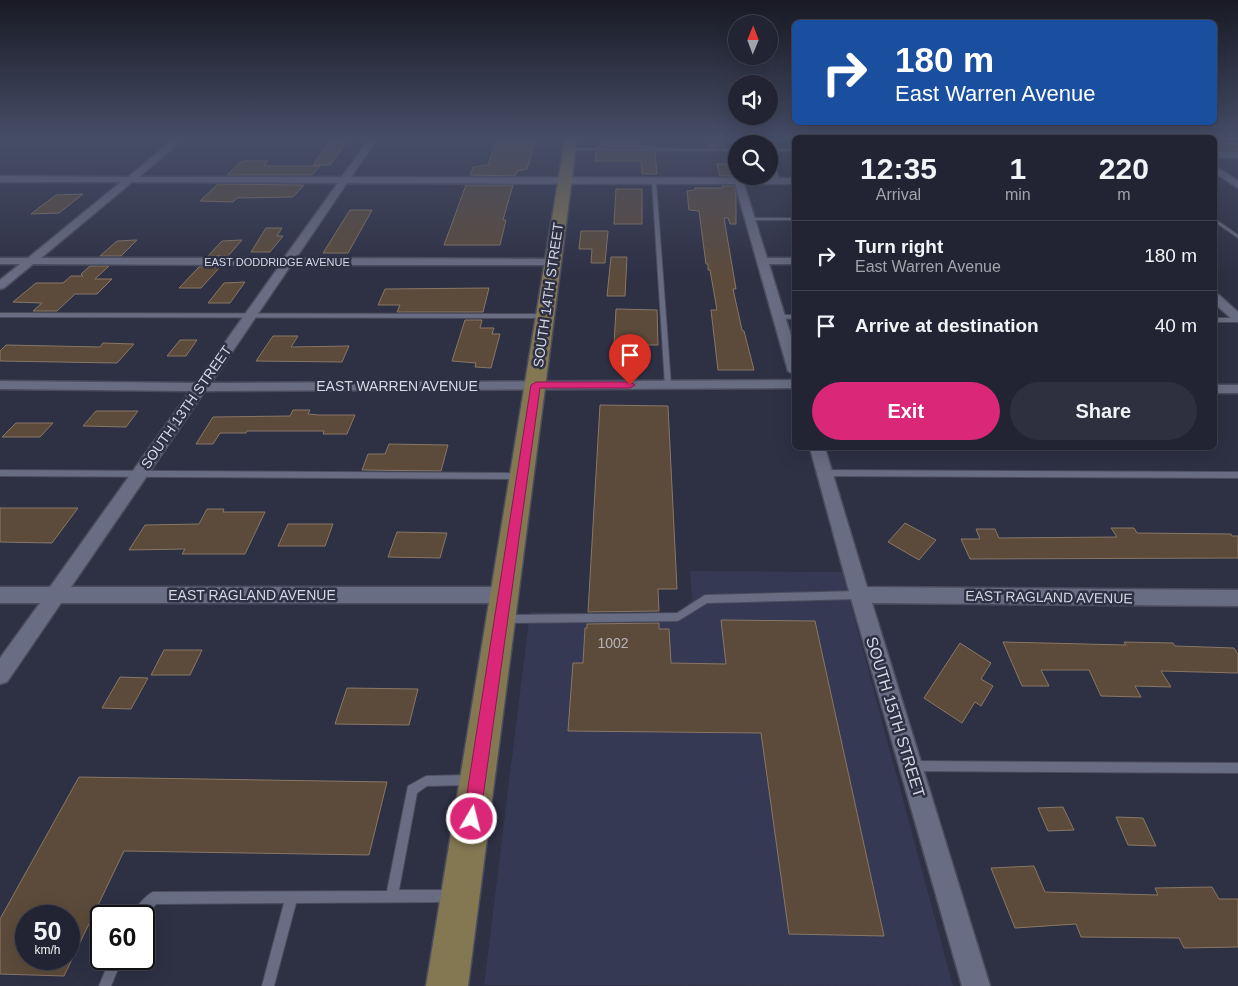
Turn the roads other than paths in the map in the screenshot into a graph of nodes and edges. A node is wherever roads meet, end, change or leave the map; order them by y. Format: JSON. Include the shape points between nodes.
{"nodes":[{"id":1,"x":123,"y":185,"type":"edge"},
{"id":2,"x":342,"y":185,"type":"edge"},
{"id":3,"x":564,"y":185,"type":"edge"},
{"id":4,"x":654,"y":185,"type":"edge"},
{"id":5,"x":740,"y":185,"type":"edge"},
{"id":6,"x":750,"y":218,"type":"junction"},
{"id":7,"x":792,"y":219,"type":"edge"},
{"id":8,"x":1217,"y":221,"type":"edge"},
{"id":9,"x":1238,"y":237,"type":"edge"},
{"id":10,"x":0,"y":261,"type":"edge"},
{"id":11,"x":31,"y":261,"type":"junction"},
{"id":12,"x":763,"y":261,"type":"junction"},
{"id":13,"x":792,"y":261,"type":"edge"},
{"id":14,"x":289,"y":262,"type":"junction"},
{"id":15,"x":553,"y":262,"type":"junction"},
{"id":16,"x":0,"y":286,"type":"edge"},
{"id":17,"x":1217,"y":300,"type":"edge"},
{"id":18,"x":0,"y":315,"type":"edge"},
{"id":19,"x":251,"y":316,"type":"junction"},
{"id":20,"x":546,"y":316,"type":"junction"},
{"id":21,"x":780,"y":317,"type":"junction"},
{"id":22,"x":792,"y":317,"type":"edge"},
{"id":23,"x":1238,"y":319,"type":"edge"},
{"id":24,"x":1217,"y":320,"type":"edge"},
{"id":25,"x":792,"y":360,"type":"edge"},
{"id":26,"x":792,"y":384,"type":"edge"},
{"id":27,"x":0,"y":385,"type":"edge"},
{"id":28,"x":536,"y":385,"type":"junction"},
{"id":29,"x":668,"y":385,"type":"junction"},
{"id":30,"x":200,"y":388,"type":"junction"},
{"id":31,"x":1217,"y":389,"type":"edge"},
{"id":32,"x":1238,"y":389,"type":"edge"},
{"id":33,"x":818,"y":450,"type":"edge"},
{"id":34,"x":0,"y":473,"type":"edge"},
{"id":35,"x":824,"y":473,"type":"junction"},
{"id":36,"x":140,"y":474,"type":"junction"},
{"id":37,"x":1238,"y":475,"type":"edge"},
{"id":38,"x":522,"y":476,"type":"junction"},
{"id":39,"x":0,"y":595,"type":"edge"},
{"id":40,"x":56,"y":595,"type":"junction"},
{"id":41,"x":859,"y":595,"type":"junction"},
{"id":42,"x":1238,"y":598,"type":"edge"},
{"id":43,"x":503,"y":607,"type":"junction"},
{"id":44,"x":0,"y":675,"type":"edge"},
{"id":45,"x":911,"y":766,"type":"junction"},
{"id":46,"x":1238,"y":768,"type":"edge"},
{"id":47,"x":477,"y":780,"type":"junction"},
{"id":48,"x":460,"y":896,"type":"junction"},
{"id":49,"x":292,"y":897,"type":"junction"},
{"id":50,"x":392,"y":897,"type":"junction"},
{"id":51,"x":148,"y":905,"type":"edge"},
{"id":52,"x":112,"y":970,"type":"edge"},
{"id":53,"x":105,"y":986,"type":"edge"},
{"id":54,"x":268,"y":986,"type":"edge"},
{"id":55,"x":447,"y":986,"type":"edge"},
{"id":56,"x":976,"y":986,"type":"edge"}],
"edges":[{"from":1,"to":11,"type":"street"},
{"from":2,"to":14,"type":"street","name":"SOUTH 13TH STREET"},
{"from":3,"to":15,"type":"main road","name":"SOUTH 14TH STREET"},
{"from":4,"to":29,"type":"lane"},
{"from":5,"to":6,"type":"street"},
{"from":6,"to":7,"type":"lane"},
{"from":6,"to":12,"type":"street"},
{"from":8,"to":9,"type":"lane"},
{"from":10,"to":11,"type":"street","name":"EAST DODDRIDGE AVENUE"},
{"from":11,"to":14,"type":"street","name":"EAST DODDRIDGE AVENUE"},
{"from":11,"to":16,"type":"street"},
{"from":12,"to":13,"type":"street"},
{"from":12,"to":21,"type":"street"},
{"from":14,"to":15,"type":"street","name":"EAST DODDRIDGE AVENUE"},
{"from":14,"to":19,"type":"street","name":"SOUTH 13TH STREET"},
{"from":15,"to":20,"type":"main road","name":"SOUTH 14TH STREET"},
{"from":17,"to":23,"type":"street"},
{"from":18,"to":19,"type":"lane"},
{"from":19,"to":20,"type":"lane"},
{"from":19,"to":30,"type":"street","name":"SOUTH 13TH STREET"},
{"from":20,"to":28,"type":"main road","name":"SOUTH 14TH STREET"},
{"from":21,"to":22,"type":"lane"},
{"from":21,"to":25,"type":"street"},
{"from":23,"to":24,"type":"lane"},
{"from":26,"to":29,"type":"street","name":"EAST WARREN AVENUE"},
{"from":27,"to":30,"type":"street","name":"EAST WARREN AVENUE"},
{"from":28,"to":29,"type":"street","name":"EAST WARREN AVENUE"},
{"from":28,"to":30,"type":"street","name":"EAST WARREN AVENUE"},
{"from":28,"to":38,"type":"main road","name":"SOUTH 14TH STREET"},
{"from":30,"to":36,"type":"street","name":"SOUTH 13TH STREET"},
{"from":31,"to":32,"type":"street"},
{"from":33,"to":35,"type":"street","name":"SOUTH 15TH STREET"},
{"from":34,"to":36,"type":"lane"},
{"from":35,"to":37,"type":"lane"},
{"from":35,"to":41,"type":"street","name":"SOUTH 15TH STREET"},
{"from":36,"to":38,"type":"lane"},
{"from":36,"to":40,"type":"street","name":"SOUTH 13TH STREET"},
{"from":38,"to":43,"type":"main road","name":"SOUTH 14TH STREET"},
{"from":39,"to":40,"type":"street","name":"EAST RAGLAND AVENUE"},
{"from":40,"to":43,"type":"street","name":"EAST RAGLAND AVENUE"},
{"from":40,"to":44,"type":"street","name":"SOUTH 13TH STREET"},
{"from":41,"to":42,"type":"street","name":"EAST RAGLAND AVENUE"},
{"from":41,"to":43,"type":"lane","via":[[705,599],[678,617]]},
{"from":41,"to":45,"type":"street","name":"SOUTH 15TH STREET"},
{"from":43,"to":47,"type":"main road","name":"SOUTH 14TH STREET"},
{"from":45,"to":46,"type":"lane"},
{"from":45,"to":56,"type":"street","name":"SOUTH 15TH STREET"},
{"from":47,"to":48,"type":"main road","name":"SOUTH 14TH STREET"},
{"from":47,"to":50,"type":"lane","via":[[426,781],[412,790]]},
{"from":48,"to":50,"type":"lane"},
{"from":48,"to":55,"type":"main road","name":"SOUTH 14TH STREET"},
{"from":49,"to":50,"type":"lane"},
{"from":49,"to":51,"type":"lane","via":[[154,898]]},
{"from":49,"to":54,"type":"lane"},
{"from":52,"to":53,"type":"lane"}]}
